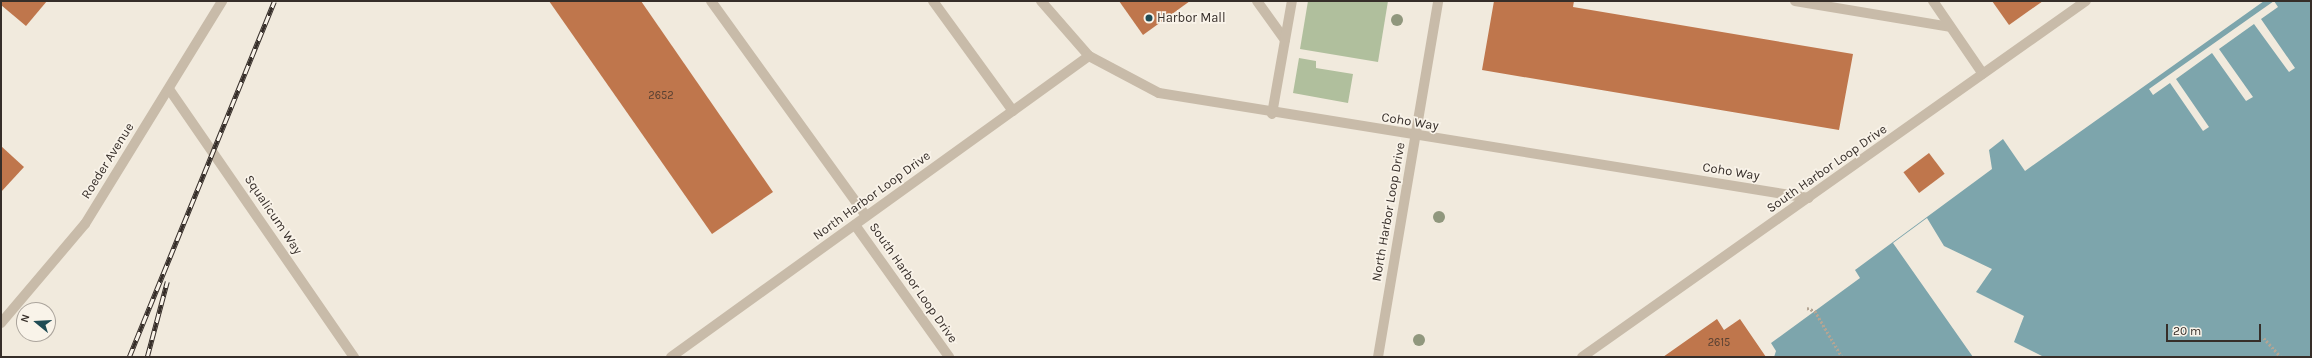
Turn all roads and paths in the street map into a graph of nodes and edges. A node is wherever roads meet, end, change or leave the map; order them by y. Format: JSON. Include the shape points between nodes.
{"nodes":[{"id":1,"x":222,"y":1,"type":"edge"},
{"id":2,"x":711,"y":1,"type":"edge"},
{"id":3,"x":933,"y":1,"type":"edge"},
{"id":4,"x":1041,"y":1,"type":"edge"},
{"id":5,"x":1257,"y":1,"type":"edge"},
{"id":6,"x":1292,"y":1,"type":"edge"},
{"id":7,"x":1438,"y":1,"type":"edge"},
{"id":8,"x":1795,"y":1,"type":"edge"},
{"id":9,"x":1932,"y":1,"type":"edge"},
{"id":10,"x":2086,"y":1,"type":"edge"},
{"id":11,"x":1950,"y":27,"type":"junction"},
{"id":12,"x":1285,"y":40,"type":"junction"},
{"id":13,"x":1089,"y":56,"type":"junction"},
{"id":14,"x":1983,"y":74,"type":"junction"},
{"id":15,"x":169,"y":88,"type":"junction"},
{"id":16,"x":1013,"y":111,"type":"junction"},
{"id":17,"x":1272,"y":114,"type":"junction"},
{"id":18,"x":1415,"y":136,"type":"junction"},
{"id":19,"x":1809,"y":198,"type":"junction"},
{"id":20,"x":866,"y":216,"type":"junction"},
{"id":21,"x":855,"y":224,"type":"junction"},
{"id":22,"x":1808,"y":308,"type":"dead end"},
{"id":23,"x":1,"y":323,"type":"edge"},
{"id":24,"x":2264,"y":338,"type":"dead end"},
{"id":25,"x":354,"y":357,"type":"edge"},
{"id":26,"x":671,"y":357,"type":"edge"},
{"id":27,"x":948,"y":357,"type":"edge"},
{"id":28,"x":1378,"y":357,"type":"edge"},
{"id":29,"x":1582,"y":357,"type":"edge"},
{"id":30,"x":1842,"y":357,"type":"edge"},
{"id":31,"x":2281,"y":357,"type":"edge"}],
"edges":[{"from":1,"to":15,"type":"street","name":"Roeder Avenue"},
{"from":2,"to":20,"type":"street"},
{"from":3,"to":16,"type":"street"},
{"from":4,"to":13,"type":"street","name":"Coho Way"},
{"from":5,"to":12,"type":"street"},
{"from":6,"to":12,"type":"street"},
{"from":7,"to":18,"type":"street","name":"North Harbor Loop Drive"},
{"from":8,"to":11,"type":"street"},
{"from":9,"to":11,"type":"street"},
{"from":10,"to":14,"type":"street","name":"South Harbor Loop Drive"},
{"from":11,"to":14,"type":"street"},
{"from":12,"to":17,"type":"street"},
{"from":13,"to":16,"type":"street","name":"North Harbor Loop Drive"},
{"from":13,"to":17,"type":"street","name":"Coho Way","via":[[1159,93]]},
{"from":14,"to":19,"type":"street","name":"South Harbor Loop Drive"},
{"from":15,"to":23,"type":"street","name":"Roeder Avenue","via":[[85,224]]},
{"from":15,"to":25,"type":"street","name":"Squalicum Way"},
{"from":16,"to":20,"type":"street","name":"North Harbor Loop Drive"},
{"from":17,"to":18,"type":"street","name":"Coho Way"},
{"from":18,"to":19,"type":"street","name":"Coho Way"},
{"from":18,"to":28,"type":"street","name":"North Harbor Loop Drive"},
{"from":19,"to":29,"type":"street","name":"South Harbor Loop Drive"},
{"from":20,"to":21,"type":"street","name":"North Harbor Loop Drive"},
{"from":21,"to":26,"type":"street","name":"North Harbor Loop Drive"},
{"from":21,"to":27,"type":"street","name":"South Harbor Loop Drive"},
{"from":22,"to":30,"type":"path","via":[[1815,311]]},
{"from":24,"to":31,"type":"path"}]}
